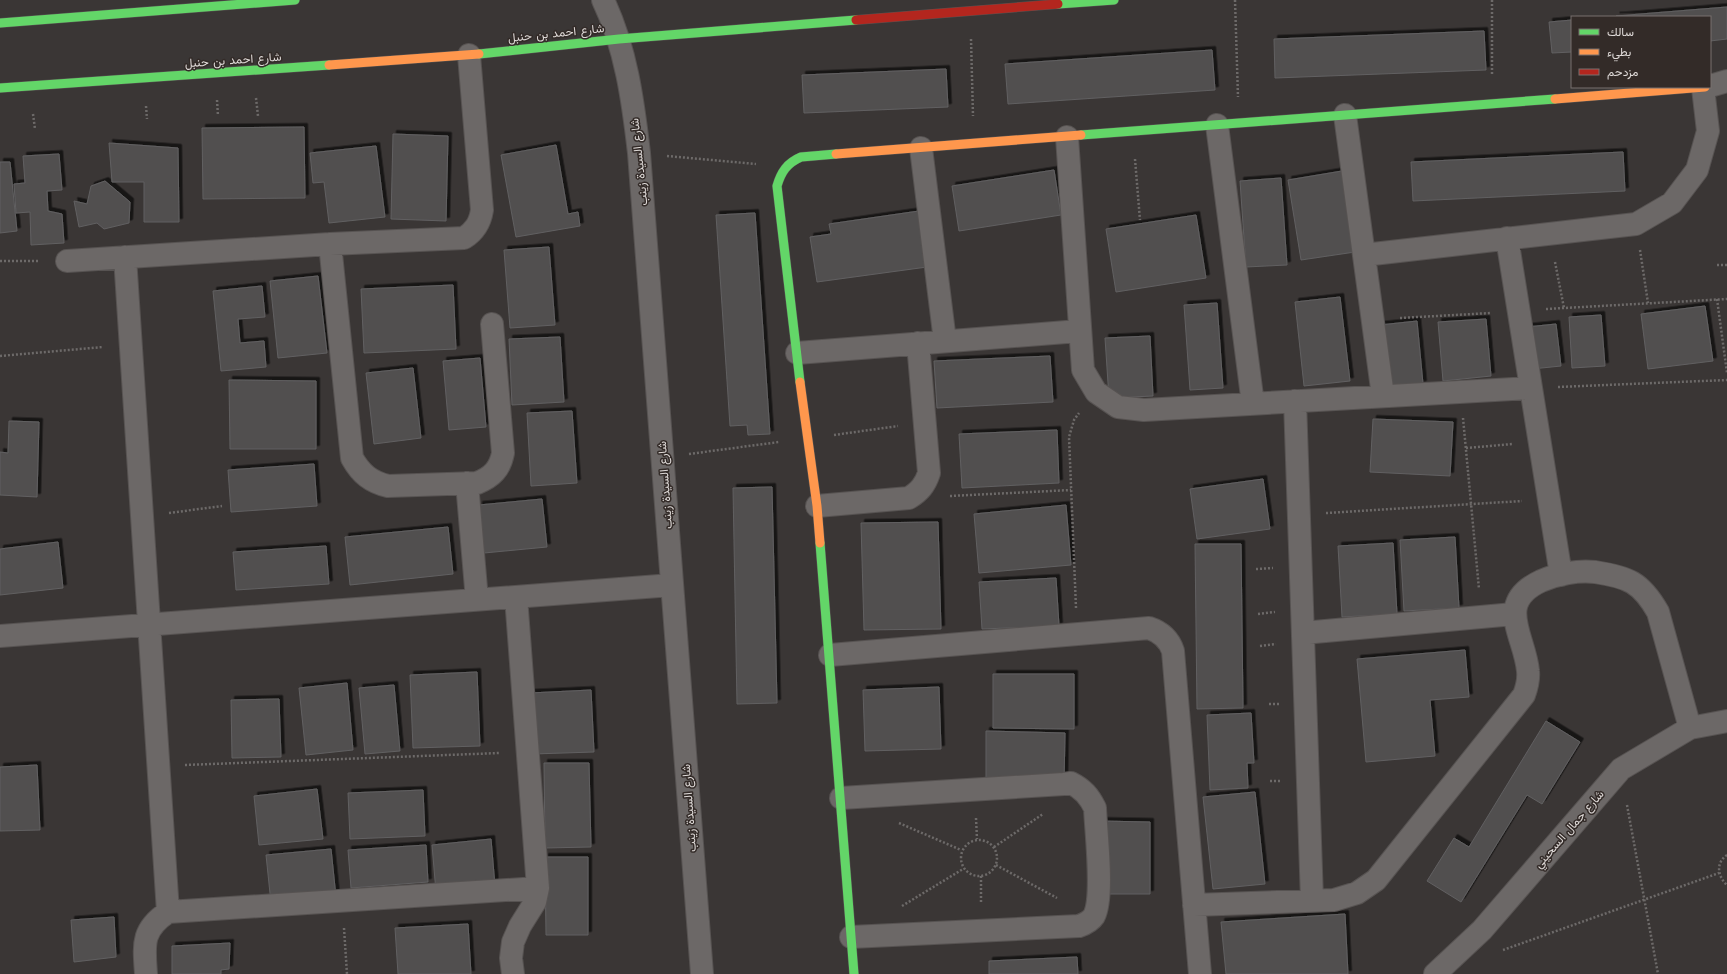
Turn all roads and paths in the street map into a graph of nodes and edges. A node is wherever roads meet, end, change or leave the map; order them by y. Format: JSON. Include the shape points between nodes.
{"nodes":[{"id":1,"x":295,"y":0,"type":"edge"},
{"id":2,"x":603,"y":0,"type":"edge"},
{"id":3,"x":1114,"y":0,"type":"edge"},
{"id":4,"x":1235,"y":0,"type":"edge"},
{"id":5,"x":1492,"y":0,"type":"edge"},
{"id":6,"x":971,"y":11,"type":"junction"},
{"id":7,"x":0,"y":23,"type":"edge"},
{"id":8,"x":619,"y":39,"type":"junction"},
{"id":9,"x":469,"y":55,"type":"junction"},
{"id":10,"x":1727,"y":81,"type":"edge"},
{"id":11,"x":1711,"y":86,"type":"edge"},
{"id":12,"x":0,"y":88,"type":"edge"},
{"id":13,"x":1693,"y":88,"type":"edge"},
{"id":14,"x":1706,"y":88,"type":"edge"},
{"id":15,"x":1492,"y":104,"type":"junction"},
{"id":16,"x":1345,"y":115,"type":"junction"},
{"id":17,"x":1239,"y":123,"type":"junction"},
{"id":18,"x":1217,"y":125,"type":"junction"},
{"id":19,"x":1132,"y":131,"type":"junction"},
{"id":20,"x":1067,"y":137,"type":"junction"},
{"id":21,"x":973,"y":144,"type":"junction"},
{"id":22,"x":921,"y":148,"type":"junction"},
{"id":23,"x":639,"y":153,"type":"junction"},
{"id":24,"x":784,"y":167,"type":"junction"},
{"id":25,"x":1140,"y":220,"type":"dead end"},
{"id":26,"x":1636,"y":224,"type":"junction"},
{"id":27,"x":1550,"y":234,"type":"junction"},
{"id":28,"x":1507,"y":238,"type":"junction"},
{"id":29,"x":330,"y":244,"type":"junction"},
{"id":30,"x":1364,"y":255,"type":"junction"},
{"id":31,"x":125,"y":257,"type":"junction"},
{"id":32,"x":0,"y":261,"type":"edge"},
{"id":33,"x":67,"y":261,"type":"joint"},
{"id":34,"x":1727,"y":265,"type":"edge"},
{"id":35,"x":1717,"y":266,"type":"dead end"},
{"id":36,"x":1717,"y":299,"type":"junction"},
{"id":37,"x":1727,"y":299,"type":"edge"},
{"id":38,"x":1648,"y":303,"type":"junction"},
{"id":39,"x":1564,"y":308,"type":"junction"},
{"id":40,"x":1519,"y":311,"type":"junction"},
{"id":41,"x":1372,"y":320,"type":"junction"},
{"id":42,"x":492,"y":324,"type":"dead end"},
{"id":43,"x":1079,"y":331,"type":"junction"},
{"id":44,"x":945,"y":341,"type":"junction"},
{"id":45,"x":918,"y":343,"type":"junction"},
{"id":46,"x":1725,"y":343,"type":"edge"},
{"id":47,"x":131,"y":344,"type":"junction"},
{"id":48,"x":797,"y":353,"type":"junction"},
{"id":49,"x":0,"y":356,"type":"edge"},
{"id":50,"x":1727,"y":373,"type":"edge"},
{"id":51,"x":1727,"y":380,"type":"edge"},
{"id":52,"x":1531,"y":388,"type":"junction"},
{"id":53,"x":1096,"y":392,"type":"junction"},
{"id":54,"x":1461,"y":392,"type":"junction"},
{"id":55,"x":1383,"y":396,"type":"junction"},
{"id":56,"x":1295,"y":401,"type":"junction"},
{"id":57,"x":1253,"y":404,"type":"junction"},
{"id":58,"x":1540,"y":443,"type":"junction"},
{"id":59,"x":1466,"y":448,"type":"junction"},
{"id":60,"x":467,"y":483,"type":"junction"},
{"id":61,"x":1071,"y":490,"type":"junction"},
{"id":62,"x":909,"y":498,"type":"junction"},
{"id":63,"x":1549,"y":499,"type":"junction"},
{"id":64,"x":1471,"y":504,"type":"junction"},
{"id":65,"x":222,"y":506,"type":"dead end"},
{"id":66,"x":817,"y":506,"type":"junction"},
{"id":67,"x":1299,"y":515,"type":"junction"},
{"id":68,"x":143,"y":516,"type":"junction"},
{"id":69,"x":1561,"y":575,"type":"junction"},
{"id":70,"x":672,"y":585,"type":"junction"},
{"id":71,"x":516,"y":597,"type":"junction"},
{"id":72,"x":477,"y":600,"type":"junction"},
{"id":73,"x":1514,"y":614,"type":"junction"},
{"id":74,"x":1481,"y":617,"type":"junction"},
{"id":75,"x":150,"y":625,"type":"junction"},
{"id":76,"x":1303,"y":633,"type":"junction"},
{"id":77,"x":1077,"y":634,"type":"junction"},
{"id":78,"x":0,"y":636,"type":"edge"},
{"id":79,"x":830,"y":655,"type":"junction"},
{"id":80,"x":1727,"y":721,"type":"edge"},
{"id":81,"x":1690,"y":728,"type":"junction"},
{"id":82,"x":528,"y":752,"type":"junction"},
{"id":83,"x":159,"y":766,"type":"junction"},
{"id":84,"x":1621,"y":769,"type":"junction"},
{"id":85,"x":841,"y":798,"type":"junction"},
{"id":86,"x":1044,"y":814,"type":"dead end"},
{"id":87,"x":898,"y":823,"type":"dead end"},
{"id":88,"x":994,"y":847,"type":"junction"},
{"id":89,"x":961,"y":850,"type":"junction"},
{"id":90,"x":1727,"y":855,"type":"edge"},
{"id":91,"x":996,"y":865,"type":"junction"},
{"id":92,"x":963,"y":868,"type":"junction"},
{"id":93,"x":1719,"y":873,"type":"junction"},
{"id":94,"x":1727,"y":886,"type":"edge"},
{"id":95,"x":538,"y":888,"type":"junction"},
{"id":96,"x":342,"y":900,"type":"junction"},
{"id":97,"x":1312,"y":900,"type":"junction"},
{"id":98,"x":1645,"y":900,"type":"junction"},
{"id":99,"x":1194,"y":905,"type":"junction"},
{"id":100,"x":898,"y":909,"type":"dead end"},
{"id":101,"x":168,"y":912,"type":"junction"},
{"id":102,"x":1093,"y":918,"type":"junction"},
{"id":103,"x":851,"y":937,"type":"junction"},
{"id":104,"x":1497,"y":952,"type":"dead end"},
{"id":105,"x":146,"y":974,"type":"edge"},
{"id":106,"x":347,"y":974,"type":"edge"},
{"id":107,"x":513,"y":974,"type":"edge"},
{"id":108,"x":702,"y":974,"type":"edge"},
{"id":109,"x":854,"y":974,"type":"edge"},
{"id":110,"x":1200,"y":974,"type":"edge"},
{"id":111,"x":1438,"y":974,"type":"edge"},
{"id":112,"x":1658,"y":974,"type":"edge"}],
"edges":[{"from":1,"to":7,"type":"street"},
{"from":2,"to":8,"type":"street","name":"شارع السيدة زينب"},
{"from":3,"to":6,"type":"street","name":"شارع احمد بن حنبل"},
{"from":4,"to":17,"type":"path"},
{"from":5,"to":15,"type":"path"},
{"from":6,"to":8,"type":"street","name":"شارع احمد بن حنبل"},
{"from":6,"to":21,"type":"path"},
{"from":8,"to":9,"type":"street","name":"شارع احمد بن حنبل"},
{"from":8,"to":23,"type":"street","name":"شارع السيدة زينب","via":[[628,77]]},
{"from":9,"to":12,"type":"street","name":"شارع احمد بن حنبل"},
{"from":9,"to":29,"type":"street","via":[[482,210],[477,227],[464,238],[456,239]]},
{"from":10,"to":11,"type":"street"},
{"from":13,"to":15,"type":"street"},
{"from":14,"to":26,"type":"street","via":[[1708,131],[1697,170],[1672,203]]},
{"from":15,"to":16,"type":"street"},
{"from":16,"to":17,"type":"street"},
{"from":16,"to":30,"type":"street"},
{"from":17,"to":18,"type":"street"},
{"from":18,"to":19,"type":"street"},
{"from":18,"to":57,"type":"street"},
{"from":19,"to":20,"type":"street"},
{"from":19,"to":25,"type":"path"},
{"from":20,"to":21,"type":"street"},
{"from":20,"to":43,"type":"street"},
{"from":21,"to":22,"type":"street"},
{"from":22,"to":24,"type":"street","via":[[801,157]]},
{"from":22,"to":44,"type":"street"},
{"from":23,"to":24,"type":"path"},
{"from":23,"to":70,"type":"street","name":"شارع السيدة زينب"},
{"from":24,"to":48,"type":"street","via":[[777,186]]},
{"from":26,"to":27,"type":"street"},
{"from":26,"to":38,"type":"path"},
{"from":27,"to":28,"type":"street"},
{"from":27,"to":39,"type":"path"},
{"from":28,"to":30,"type":"street"},
{"from":28,"to":40,"type":"street"},
{"from":29,"to":31,"type":"street"},
{"from":29,"to":60,"type":"street","via":[[352,458],[366,477],[376,484],[388,486]]},
{"from":30,"to":41,"type":"street"},
{"from":31,"to":33,"type":"street"},
{"from":31,"to":47,"type":"street"},
{"from":32,"to":33,"type":"path"},
{"from":34,"to":35,"type":"path"},
{"from":36,"to":37,"type":"path"},
{"from":36,"to":38,"type":"path"},
{"from":36,"to":46,"type":"path"},
{"from":38,"to":39,"type":"path"},
{"from":39,"to":40,"type":"path"},
{"from":40,"to":41,"type":"path"},
{"from":40,"to":52,"type":"street"},
{"from":41,"to":55,"type":"street"},
{"from":42,"to":60,"type":"street","via":[[503,453],[501,463],[487,479]]},
{"from":43,"to":44,"type":"street"},
{"from":43,"to":53,"type":"street","via":[[1083,370]]},
{"from":44,"to":45,"type":"street"},
{"from":45,"to":48,"type":"street"},
{"from":45,"to":62,"type":"street","via":[[929,473],[919,492]]},
{"from":46,"to":50,"type":"path"},
{"from":47,"to":49,"type":"path"},
{"from":47,"to":68,"type":"street"},
{"from":48,"to":66,"type":"street","via":[[806,438]]},
{"from":51,"to":52,"type":"path"},
{"from":52,"to":54,"type":"street"},
{"from":52,"to":58,"type":"street"},
{"from":53,"to":57,"type":"street","via":[[1118,407],[1144,410]]},
{"from":53,"to":61,"type":"path","via":[[1074,420],[1069,437]]},
{"from":54,"to":55,"type":"street"},
{"from":54,"to":59,"type":"path"},
{"from":55,"to":56,"type":"street"},
{"from":56,"to":57,"type":"street"},
{"from":56,"to":67,"type":"street"},
{"from":58,"to":59,"type":"path"},
{"from":58,"to":63,"type":"street"},
{"from":59,"to":64,"type":"path"},
{"from":60,"to":72,"type":"street"},
{"from":61,"to":62,"type":"path"},
{"from":61,"to":77,"type":"path"},
{"from":62,"to":66,"type":"street"},
{"from":63,"to":64,"type":"path"},
{"from":63,"to":69,"type":"street"},
{"from":64,"to":67,"type":"path"},
{"from":64,"to":74,"type":"path"},
{"from":65,"to":68,"type":"path"},
{"from":66,"to":79,"type":"street"},
{"from":67,"to":76,"type":"street"},
{"from":68,"to":75,"type":"street"},
{"from":69,"to":73,"type":"street","via":[[1530,586],[1522,594]]},
{"from":69,"to":81,"type":"street","via":[[1590,572],[1619,576],[1635,584],[1649,596],[1658,612]]},
{"from":70,"to":71,"type":"street"},
{"from":70,"to":108,"type":"street","name":"شارع السيدة زينب"},
{"from":71,"to":72,"type":"street"},
{"from":71,"to":82,"type":"street"},
{"from":72,"to":75,"type":"street"},
{"from":73,"to":74,"type":"street"},
{"from":73,"to":97,"type":"street","via":[[1528,671],[1528,683],[1517,705],[1376,880],[1357,893],[1334,900]]},
{"from":74,"to":76,"type":"street"},
{"from":75,"to":78,"type":"street"},
{"from":75,"to":83,"type":"street"},
{"from":76,"to":97,"type":"street"},
{"from":77,"to":79,"type":"street"},
{"from":77,"to":99,"type":"street","via":[[1149,628],[1157,631],[1170,643],[1173,651]]},
{"from":79,"to":85,"type":"street"},
{"from":80,"to":81,"type":"street","name":"شارع جمال السحيني"},
{"from":81,"to":84,"type":"street","name":"شارع جمال السحيني"},
{"from":82,"to":83,"type":"path"},
{"from":82,"to":95,"type":"street"},
{"from":83,"to":101,"type":"street"},
{"from":84,"to":98,"type":"path"},
{"from":84,"to":111,"type":"street","name":"شارع جمال السحيني","via":[[1482,930]]},
{"from":85,"to":102,"type":"street","via":[[1071,782],[1090,797],[1095,808],[1099,894]]},
{"from":85,"to":103,"type":"street"},
{"from":86,"to":88,"type":"path"},
{"from":87,"to":89,"type":"path"},
{"from":88,"to":89,"type":"path","via":[[986,840],[977,839],[968,842]]},
{"from":88,"to":91,"type":"path"},
{"from":89,"to":92,"type":"path"},
{"from":90,"to":93,"type":"path","via":[[1720,864]]},
{"from":91,"to":92,"type":"path","via":[[989,873],[981,876],[971,874]]},
{"from":91,"to":102,"type":"path"},
{"from":92,"to":100,"type":"path"},
{"from":93,"to":94,"type":"path"},
{"from":93,"to":98,"type":"path"},
{"from":95,"to":96,"type":"street"},
{"from":95,"to":107,"type":"street","via":[[534,902],[513,942]]},
{"from":96,"to":101,"type":"street"},
{"from":96,"to":106,"type":"path"},
{"from":97,"to":99,"type":"street"},
{"from":98,"to":104,"type":"path"},
{"from":98,"to":112,"type":"path"},
{"from":99,"to":110,"type":"street"},
{"from":101,"to":105,"type":"street","via":[[157,919],[145,939]]},
{"from":102,"to":103,"type":"street","via":[[1079,926]]},
{"from":103,"to":109,"type":"street"}]}
